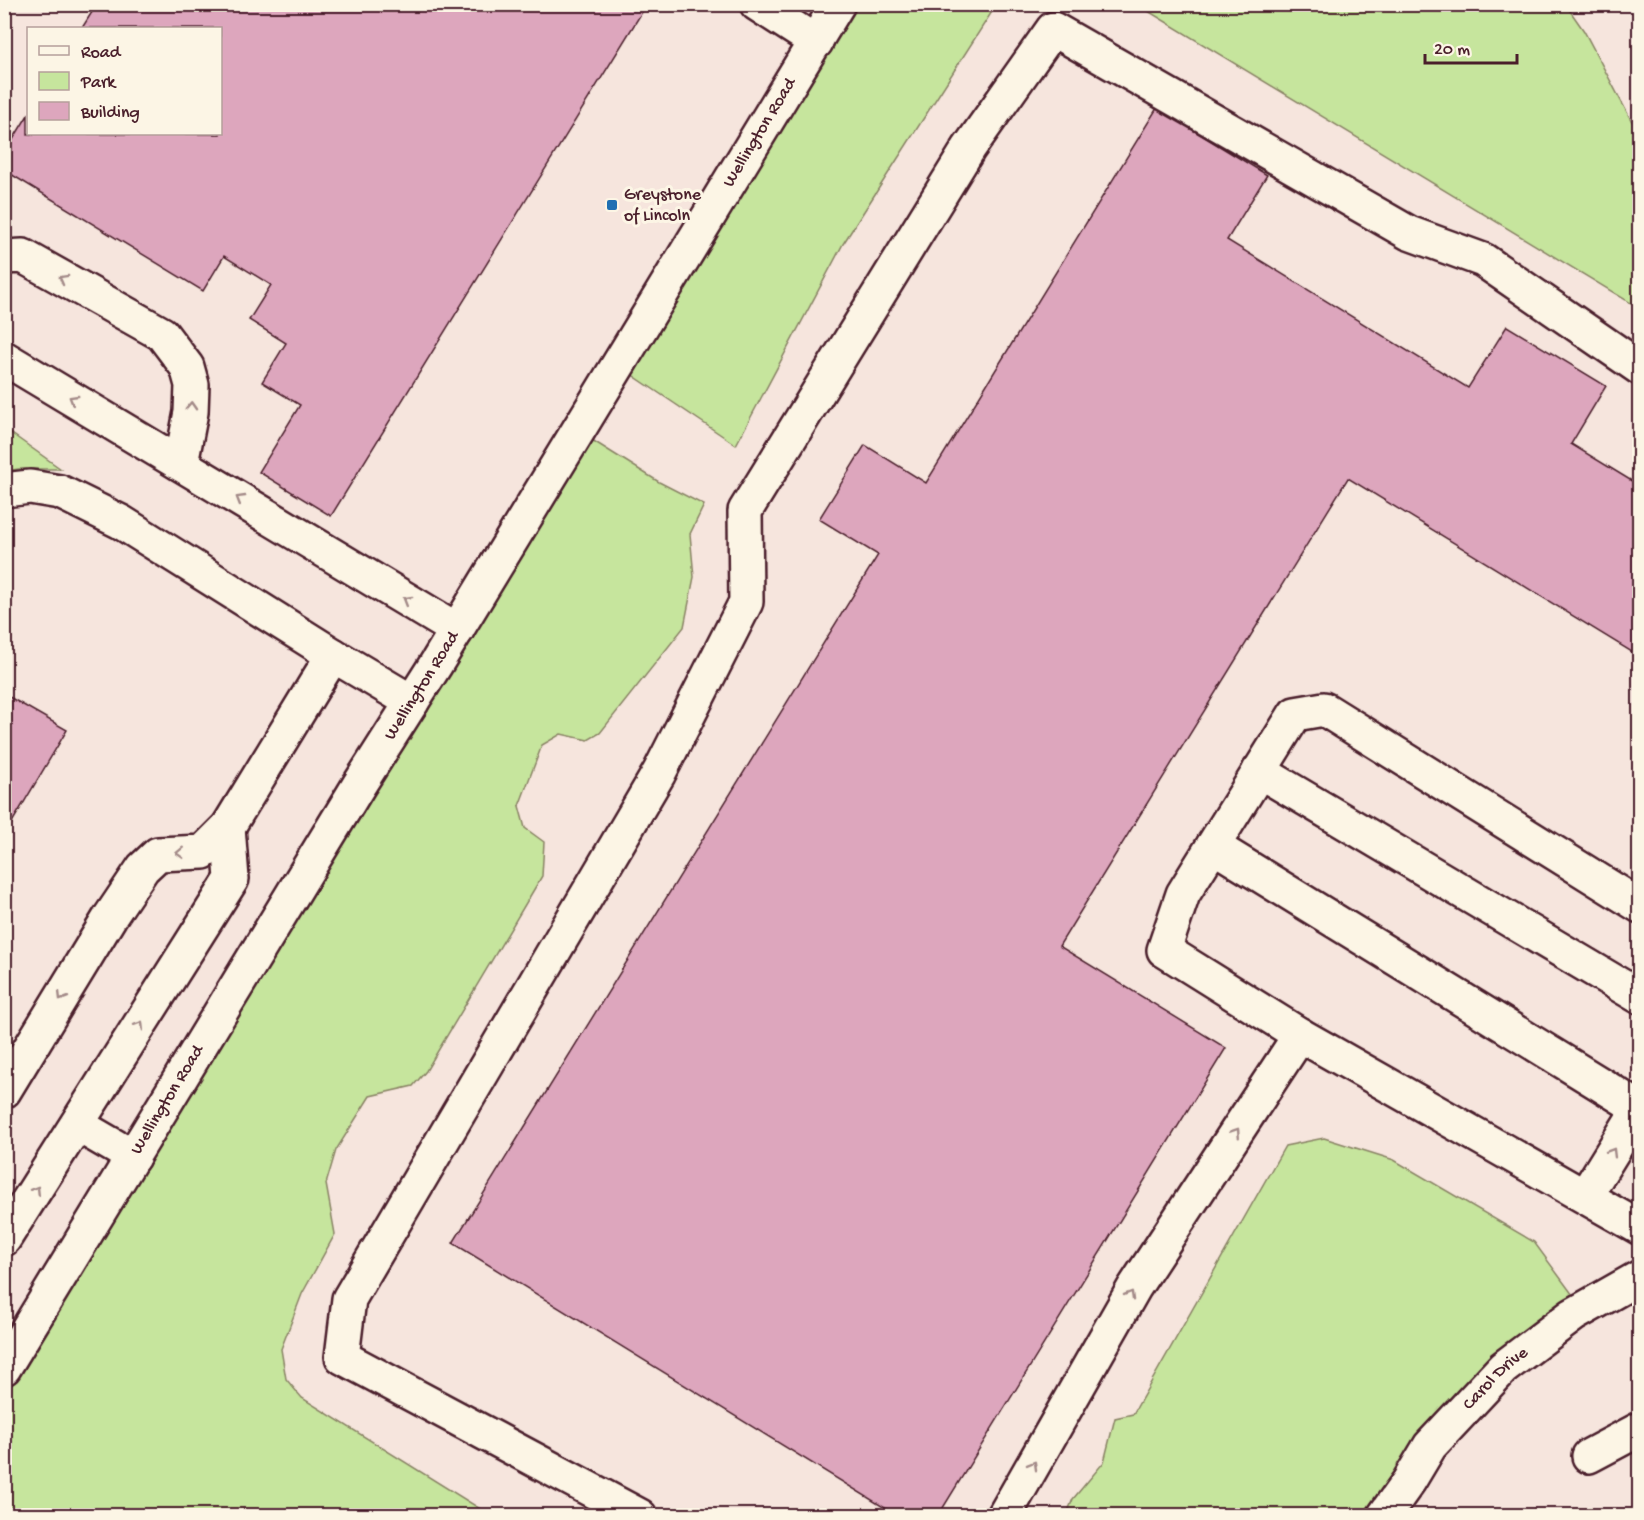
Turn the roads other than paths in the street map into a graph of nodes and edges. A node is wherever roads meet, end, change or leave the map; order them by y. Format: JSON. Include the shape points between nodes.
{"nodes":[{"id":1,"x":757,"y":4,"type":"edge"},
{"id":2,"x":838,"y":4,"type":"edge"},
{"id":3,"x":816,"y":42,"type":"junction"},
{"id":4,"x":4,"y":257,"type":"edge"},
{"id":5,"x":4,"y":358,"type":"edge"},
{"id":6,"x":1640,"y":368,"type":"edge"},
{"id":7,"x":181,"y":464,"type":"junction"},
{"id":8,"x":4,"y":490,"type":"edge"},
{"id":9,"x":457,"y":630,"type":"junction"},
{"id":10,"x":333,"y":656,"type":"junction"},
{"id":11,"x":412,"y":702,"type":"junction"},
{"id":12,"x":1259,"y":771,"type":"junction"},
{"id":13,"x":228,"y":827,"type":"junction"},
{"id":14,"x":1213,"y":846,"type":"junction"},
{"id":15,"x":1640,"y":906,"type":"edge"},
{"id":16,"x":1640,"y":997,"type":"edge"},
{"id":17,"x":1300,"y":1035,"type":"junction"},
{"id":18,"x":4,"y":1091,"type":"edge"},
{"id":19,"x":1639,"y":1107,"type":"edge"},
{"id":20,"x":78,"y":1125,"type":"junction"},
{"id":21,"x":133,"y":1157,"type":"junction"},
{"id":22,"x":1585,"y":1197,"type":"junction"},
{"id":23,"x":1640,"y":1228,"type":"edge"},
{"id":24,"x":4,"y":1239,"type":"edge"},
{"id":25,"x":1640,"y":1277,"type":"edge"},
{"id":26,"x":5,"y":1367,"type":"edge"},
{"id":27,"x":1640,"y":1429,"type":"edge"},
{"id":28,"x":1589,"y":1456,"type":"dead end"},
{"id":29,"x":640,"y":1515,"type":"edge"},
{"id":30,"x":1004,"y":1515,"type":"edge"},
{"id":31,"x":1384,"y":1515,"type":"edge"}],
"edges":[{"from":1,"to":3,"type":"street"},
{"from":2,"to":3,"type":"street","name":"Wellington Road"},
{"from":3,"to":9,"type":"street","name":"Wellington Road"},
{"from":7,"to":4,"type":"street","one_way":true,"via":[[192,385],[187,367],[162,334],[23,256]]},
{"from":7,"to":5,"type":"street","one_way":true},
{"from":6,"to":29,"type":"street","via":[[1483,260],[1409,233],[1053,29],[969,147],[745,512],[746,602],[659,772],[349,1299],[342,1357]]},
{"from":9,"to":7,"type":"street","one_way":true},
{"from":8,"to":10,"type":"street","via":[[30,487],[60,492],[122,522]]},
{"from":9,"to":11,"type":"street","name":"Wellington Road"},
{"from":10,"to":11,"type":"street"},
{"from":10,"to":13,"type":"street"},
{"from":11,"to":21,"type":"street","name":"Wellington Road"},
{"from":12,"to":14,"type":"street"},
{"from":12,"to":15,"type":"street","via":[[1295,714],[1324,709]]},
{"from":12,"to":16,"type":"street"},
{"from":13,"to":18,"type":"street","one_way":true,"via":[[203,852],[158,854],[143,868]]},
{"from":20,"to":13,"type":"street","one_way":true,"via":[[232,879]]},
{"from":14,"to":17,"type":"street","via":[[1183,894],[1164,950]]},
{"from":14,"to":19,"type":"street"},
{"from":17,"to":22,"type":"street"},
{"from":30,"to":17,"type":"street","one_way":true,"via":[[1134,1288]]},
{"from":22,"to":19,"type":"street","one_way":true},
{"from":20,"to":21,"type":"street"},
{"from":24,"to":20,"type":"street","one_way":true},
{"from":21,"to":26,"type":"street","name":"Wellington Road"},
{"from":22,"to":23,"type":"street"},
{"from":25,"to":31,"type":"street","name":"Carol Drive","via":[[1573,1315],[1503,1368],[1430,1446]]},
{"from":27,"to":28,"type":"street"}]}
